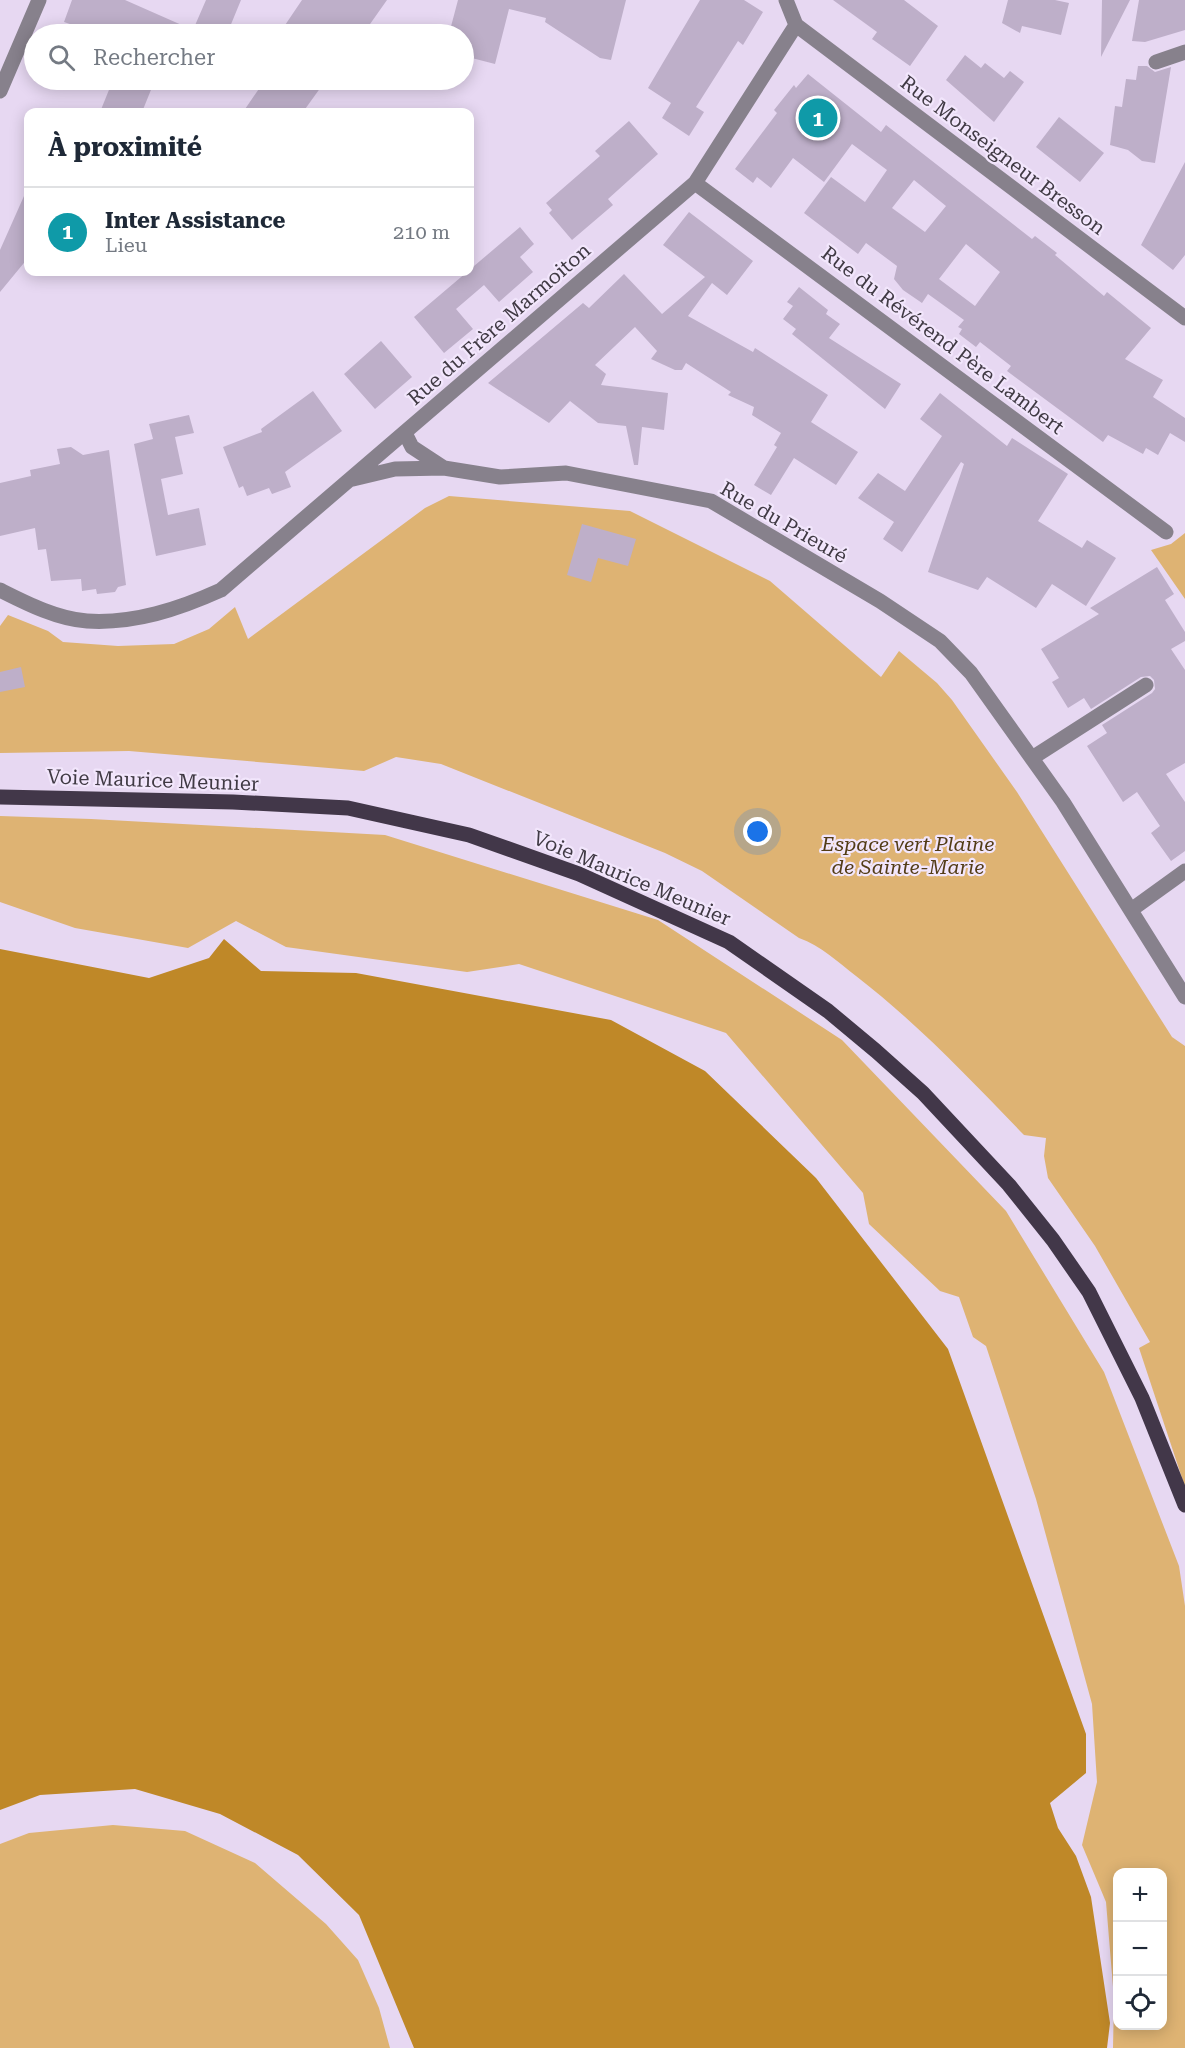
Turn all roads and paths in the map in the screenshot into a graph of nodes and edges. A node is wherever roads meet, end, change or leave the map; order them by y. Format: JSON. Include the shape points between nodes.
{"nodes":[{"id":1,"x":39,"y":0,"type":"edge"},
{"id":2,"x":786,"y":0,"type":"edge"},
{"id":3,"x":29,"y":24,"type":"edge"},
{"id":4,"x":796,"y":25,"type":"junction"},
{"id":5,"x":24,"y":35,"type":"edge"},
{"id":6,"x":1185,"y":52,"type":"edge"},
{"id":7,"x":1156,"y":62,"type":"dead end"},
{"id":8,"x":0,"y":91,"type":"edge"},
{"id":9,"x":695,"y":183,"type":"junction"},
{"id":10,"x":1185,"y":318,"type":"edge"},
{"id":11,"x":405,"y":433,"type":"junction"},
{"id":12,"x":444,"y":468,"type":"junction"},
{"id":13,"x":348,"y":481,"type":"junction"},
{"id":14,"x":1166,"y":532,"type":"dead end"},
{"id":15,"x":0,"y":590,"type":"edge"},
{"id":16,"x":1146,"y":686,"type":"dead end"},
{"id":17,"x":1032,"y":758,"type":"junction"},
{"id":18,"x":0,"y":797,"type":"edge"},
{"id":19,"x":1185,"y":871,"type":"edge"},
{"id":20,"x":1131,"y":910,"type":"junction"},
{"id":21,"x":1185,"y":997,"type":"edge"},
{"id":22,"x":1185,"y":1505,"type":"edge"}],
"edges":[{"from":1,"to":3,"type":"street"},
{"from":2,"to":4,"type":"street"},
{"from":4,"to":9,"type":"street","name":"Rue du Frère Marmoiton"},
{"from":4,"to":10,"type":"street","name":"Rue Monseigneur Bresson"},
{"from":5,"to":8,"type":"street"},
{"from":6,"to":7,"type":"street"},
{"from":9,"to":11,"type":"street","name":"Rue du Frère Marmoiton"},
{"from":9,"to":14,"type":"street","name":"Rue du Révérend Père Lambert"},
{"from":11,"to":12,"type":"street","name":"Rue du Prieuré","via":[[412,447]]},
{"from":11,"to":13,"type":"street","name":"Rue du Frère Marmoiton"},
{"from":12,"to":13,"type":"street","name":"Rue du Prieuré","via":[[395,468]]},
{"from":12,"to":17,"type":"street","name":"Rue du Prieuré","via":[[500,477],[566,473],[711,501],[940,641],[971,673]]},
{"from":13,"to":15,"type":"street","name":"Rue du Frère Marmoiton","via":[[221,590],[156,615],[86,621],[38,608]]},
{"from":16,"to":17,"type":"street"},
{"from":17,"to":20,"type":"street","name":"Rue du Prieuré"},
{"from":18,"to":22,"type":"main road","name":"Voie Maurice Meunier","via":[[348,808],[502,846],[579,874],[729,942],[828,1011],[884,1058],[923,1093],[1009,1185],[1089,1292],[1142,1398]]},
{"from":19,"to":20,"type":"street"},
{"from":20,"to":21,"type":"street","name":"Rue du Prieuré"}]}
